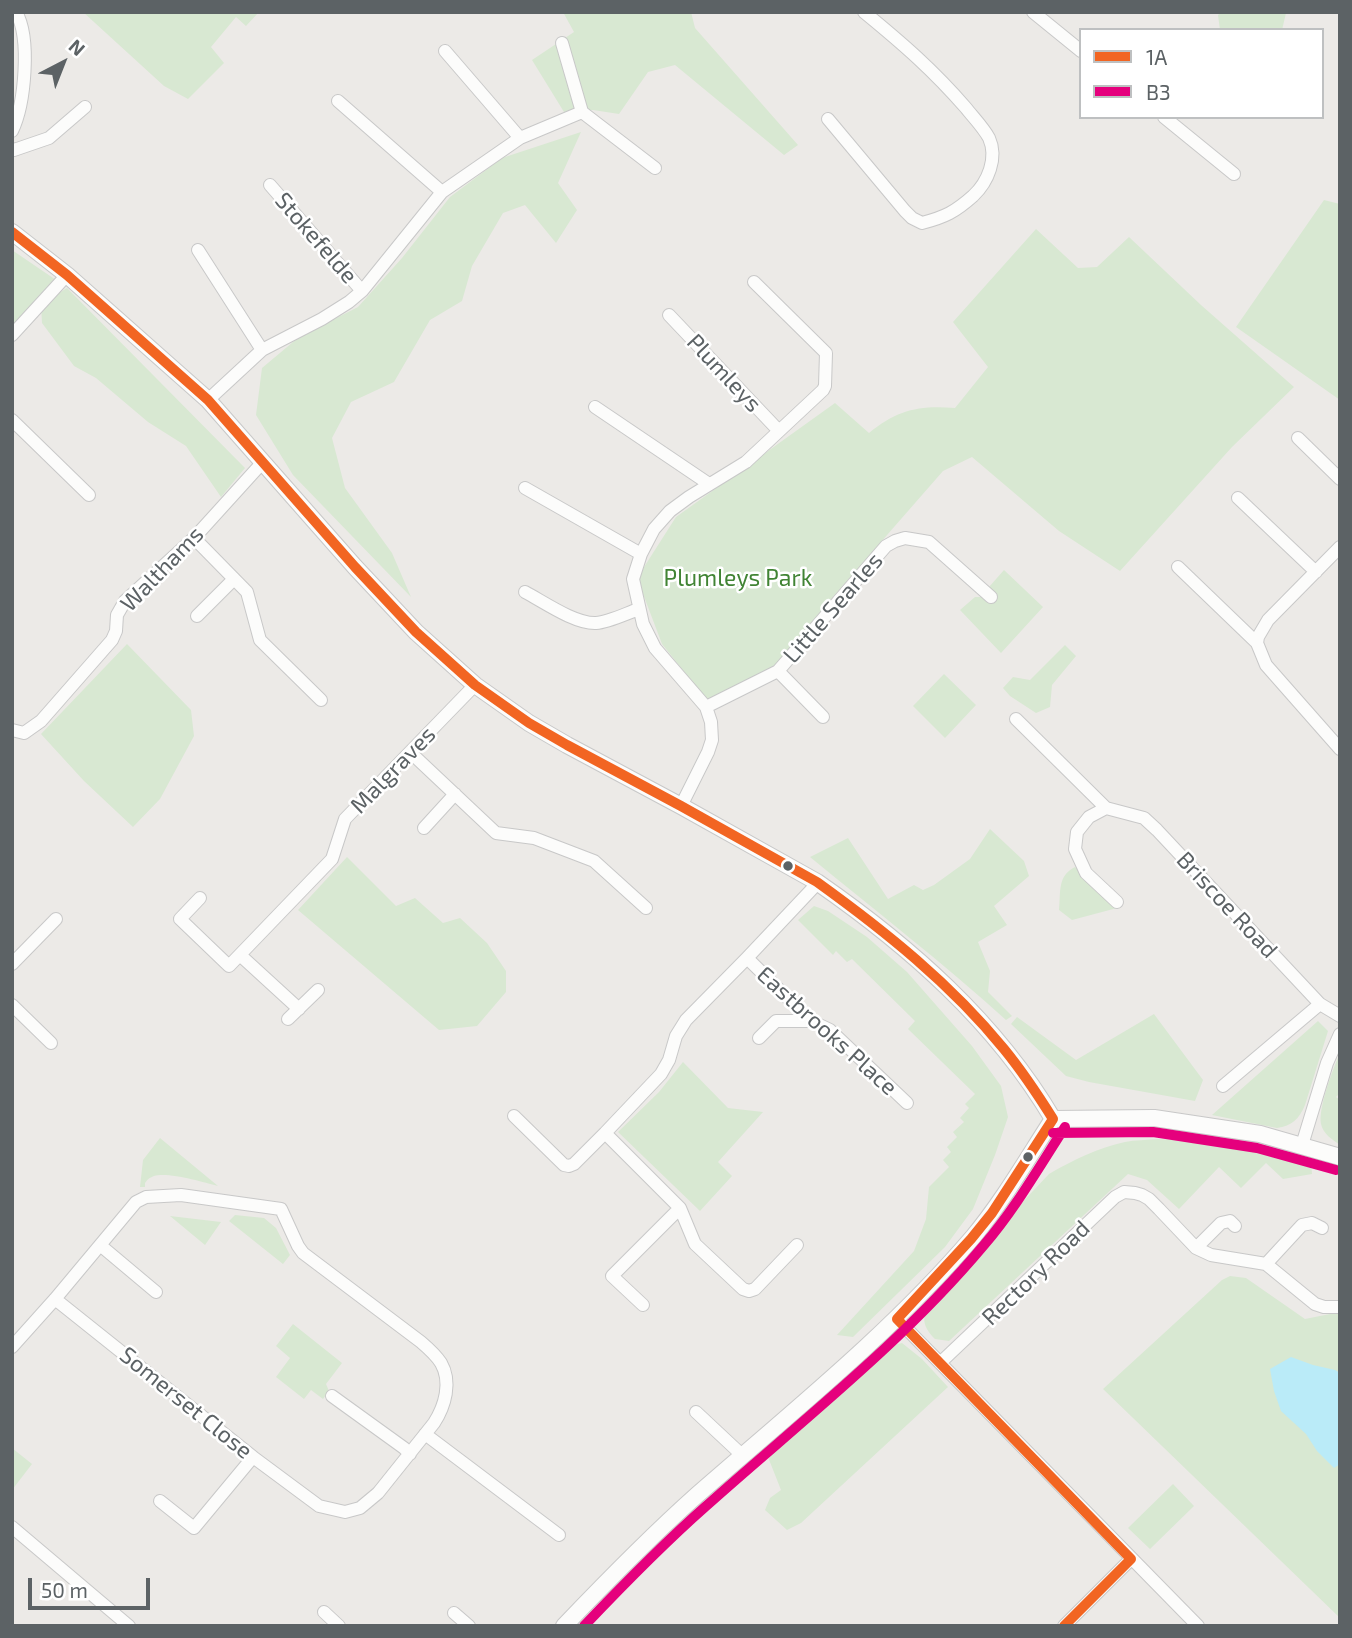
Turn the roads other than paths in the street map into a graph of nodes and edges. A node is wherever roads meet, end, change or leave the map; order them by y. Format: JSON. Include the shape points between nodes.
{"nodes":[{"id":1,"x":16,"y":12,"type":"edge"},
{"id":2,"x":864,"y":12,"type":"edge"},
{"id":3,"x":1033,"y":12,"type":"edge"},
{"id":4,"x":562,"y":43,"type":"dead end"},
{"id":5,"x":1079,"y":49,"type":"edge"},
{"id":6,"x":445,"y":51,"type":"dead end"},
{"id":7,"x":338,"y":101,"type":"dead end"},
{"id":8,"x":85,"y":107,"type":"dead end"},
{"id":9,"x":582,"y":112,"type":"junction"},
{"id":10,"x":828,"y":119,"type":"dead end"},
{"id":11,"x":1166,"y":119,"type":"edge"},
{"id":12,"x":12,"y":131,"type":"edge"},
{"id":13,"x":520,"y":138,"type":"junction"},
{"id":14,"x":12,"y":149,"type":"edge"},
{"id":15,"x":655,"y":168,"type":"dead end"},
{"id":16,"x":1234,"y":174,"type":"dead end"},
{"id":17,"x":270,"y":185,"type":"dead end"},
{"id":18,"x":442,"y":192,"type":"junction"},
{"id":19,"x":12,"y":232,"type":"edge"},
{"id":20,"x":198,"y":250,"type":"dead end"},
{"id":21,"x":67,"y":275,"type":"junction"},
{"id":22,"x":754,"y":282,"type":"dead end"},
{"id":23,"x":362,"y":291,"type":"junction"},
{"id":24,"x":669,"y":315,"type":"dead end"},
{"id":25,"x":12,"y":335,"type":"edge"},
{"id":26,"x":262,"y":350,"type":"junction"},
{"id":27,"x":208,"y":400,"type":"junction"},
{"id":28,"x":595,"y":407,"type":"dead end"},
{"id":29,"x":13,"y":423,"type":"edge"},
{"id":30,"x":779,"y":431,"type":"junction"},
{"id":31,"x":1298,"y":438,"type":"dead end"},
{"id":32,"x":262,"y":463,"type":"junction"},
{"id":33,"x":1340,"y":479,"type":"edge"},
{"id":34,"x":709,"y":484,"type":"junction"},
{"id":35,"x":525,"y":488,"type":"dead end"},
{"id":36,"x":89,"y":495,"type":"dead end"},
{"id":37,"x":1238,"y":498,"type":"dead end"},
{"id":38,"x":194,"y":538,"type":"junction"},
{"id":39,"x":1340,"y":547,"type":"edge"},
{"id":40,"x":641,"y":554,"type":"junction"},
{"id":41,"x":1178,"y":567,"type":"dead end"},
{"id":42,"x":1316,"y":572,"type":"junction"},
{"id":43,"x":234,"y":579,"type":"junction"},
{"id":44,"x":525,"y":592,"type":"dead end"},
{"id":45,"x":991,"y":597,"type":"dead end"},
{"id":46,"x":639,"y":609,"type":"junction"},
{"id":47,"x":197,"y":616,"type":"dead end"},
{"id":48,"x":1257,"y":643,"type":"junction"},
{"id":49,"x":778,"y":671,"type":"junction"},
{"id":50,"x":475,"y":685,"type":"junction"},
{"id":51,"x":321,"y":700,"type":"dead end"},
{"id":52,"x":706,"y":707,"type":"junction"},
{"id":53,"x":823,"y":717,"type":"dead end"},
{"id":54,"x":1016,"y":719,"type":"dead end"},
{"id":55,"x":12,"y":730,"type":"edge"},
{"id":56,"x":1340,"y":749,"type":"edge"},
{"id":57,"x":410,"y":752,"type":"junction"},
{"id":58,"x":455,"y":794,"type":"junction"},
{"id":59,"x":681,"y":806,"type":"junction"},
{"id":60,"x":1107,"y":808,"type":"junction"},
{"id":61,"x":424,"y":828,"type":"dead end"},
{"id":62,"x":817,"y":882,"type":"junction"},
{"id":63,"x":200,"y":898,"type":"dead end"},
{"id":64,"x":1116,"y":902,"type":"dead end"},
{"id":65,"x":646,"y":908,"type":"dead end"},
{"id":66,"x":56,"y":919,"type":"dead end"},
{"id":67,"x":240,"y":955,"type":"junction"},
{"id":68,"x":747,"y":958,"type":"junction"},
{"id":69,"x":12,"y":964,"type":"edge"},
{"id":70,"x":318,"y":989,"type":"dead end"},
{"id":71,"x":12,"y":1004,"type":"edge"},
{"id":72,"x":1320,"y":1004,"type":"junction"},
{"id":73,"x":299,"y":1009,"type":"junction"},
{"id":74,"x":1340,"y":1016,"type":"edge"},
{"id":75,"x":288,"y":1019,"type":"dead end"},
{"id":76,"x":811,"y":1020,"type":"junction"},
{"id":77,"x":1340,"y":1034,"type":"edge"},
{"id":78,"x":759,"y":1038,"type":"dead end"},
{"id":79,"x":51,"y":1043,"type":"dead end"},
{"id":80,"x":1223,"y":1086,"type":"dead end"},
{"id":81,"x":908,"y":1103,"type":"dead end"},
{"id":82,"x":514,"y":1116,"type":"dead end"},
{"id":83,"x":1053,"y":1119,"type":"junction"},
{"id":84,"x":605,"y":1133,"type":"junction"},
{"id":85,"x":1302,"y":1145,"type":"junction"},
{"id":86,"x":1340,"y":1157,"type":"edge"},
{"id":87,"x":680,"y":1208,"type":"junction"},
{"id":88,"x":1235,"y":1226,"type":"dead end"},
{"id":89,"x":1322,"y":1228,"type":"dead end"},
{"id":90,"x":100,"y":1245,"type":"junction"},
{"id":91,"x":797,"y":1245,"type":"dead end"},
{"id":92,"x":1196,"y":1248,"type":"junction"},
{"id":93,"x":1266,"y":1264,"type":"junction"},
{"id":94,"x":156,"y":1292,"type":"dead end"},
{"id":95,"x":55,"y":1298,"type":"junction"},
{"id":96,"x":643,"y":1305,"type":"dead end"},
{"id":97,"x":1340,"y":1307,"type":"edge"},
{"id":98,"x":897,"y":1319,"type":"junction"},
{"id":99,"x":12,"y":1347,"type":"edge"},
{"id":100,"x":940,"y":1363,"type":"junction"},
{"id":101,"x":332,"y":1396,"type":"dead end"},
{"id":102,"x":696,"y":1412,"type":"dead end"},
{"id":103,"x":425,"y":1434,"type":"junction"},
{"id":104,"x":410,"y":1454,"type":"junction"},
{"id":105,"x":743,"y":1456,"type":"junction"},
{"id":106,"x":253,"y":1457,"type":"junction"},
{"id":107,"x":160,"y":1501,"type":"dead end"},
{"id":108,"x":12,"y":1527,"type":"edge"},
{"id":109,"x":559,"y":1535,"type":"dead end"},
{"id":110,"x":1131,"y":1559,"type":"junction"},
{"id":111,"x":324,"y":1612,"type":"dead end"},
{"id":112,"x":454,"y":1614,"type":"dead end"},
{"id":113,"x":129,"y":1626,"type":"edge"},
{"id":114,"x":339,"y":1626,"type":"edge"},
{"id":115,"x":469,"y":1626,"type":"edge"},
{"id":116,"x":565,"y":1626,"type":"edge"},
{"id":117,"x":1065,"y":1626,"type":"edge"},
{"id":118,"x":1198,"y":1626,"type":"edge"}],
"edges":[{"from":1,"to":12,"type":"street","via":[[24,36],[23,99]]},
{"from":2,"to":10,"type":"street","via":[[930,68],[989,138],[988,176],[962,205],[922,223],[905,211]]},
{"from":3,"to":5,"type":"street"},
{"from":4,"to":9,"type":"street"},
{"from":6,"to":13,"type":"street"},
{"from":7,"to":18,"type":"street"},
{"from":8,"to":14,"type":"street","via":[[49,138]]},
{"from":9,"to":13,"type":"street","name":"Stokefelde"},
{"from":9,"to":15,"type":"street"},
{"from":11,"to":16,"type":"street"},
{"from":13,"to":18,"type":"street","name":"Stokefelde"},
{"from":17,"to":23,"type":"street","name":"Stokefelde"},
{"from":18,"to":23,"type":"street","name":"Stokefelde"},
{"from":19,"to":21,"type":"street"},
{"from":20,"to":26,"type":"street"},
{"from":21,"to":25,"type":"street"},
{"from":21,"to":27,"type":"street"},
{"from":22,"to":30,"type":"street","name":"Plumleys","via":[[826,354],[823,390]]},
{"from":23,"to":26,"type":"street","name":"Stokefelde","via":[[322,319]]},
{"from":24,"to":30,"type":"street","name":"Plumleys"},
{"from":26,"to":27,"type":"street","name":"Stokefelde"},
{"from":27,"to":32,"type":"street"},
{"from":28,"to":34,"type":"street"},
{"from":29,"to":36,"type":"street"},
{"from":30,"to":34,"type":"street","name":"Plumleys","via":[[746,462]]},
{"from":31,"to":33,"type":"street"},
{"from":32,"to":38,"type":"street","name":"Walthams"},
{"from":32,"to":50,"type":"street","via":[[416,632]]},
{"from":34,"to":40,"type":"street","name":"Plumleys","via":[[670,510],[653,529]]},
{"from":35,"to":40,"type":"street"},
{"from":37,"to":42,"type":"street"},
{"from":38,"to":43,"type":"street"},
{"from":38,"to":55,"type":"street","name":"Walthams","via":[[125,601],[112,640],[41,721],[24,733]]},
{"from":39,"to":42,"type":"street"},
{"from":40,"to":46,"type":"street","name":"Plumleys","via":[[633,579]]},
{"from":41,"to":48,"type":"street"},
{"from":42,"to":48,"type":"street","via":[[1268,620]]},
{"from":43,"to":47,"type":"street"},
{"from":43,"to":51,"type":"street","via":[[247,592],[260,639]]},
{"from":44,"to":46,"type":"street","via":[[587,622]]},
{"from":45,"to":49,"type":"street","name":"Little Searles","via":[[929,542],[895,541]]},
{"from":46,"to":52,"type":"street","name":"Plumleys","via":[[654,648]]},
{"from":48,"to":56,"type":"street","via":[[1266,665]]},
{"from":49,"to":52,"type":"street","name":"Little Searles"},
{"from":49,"to":53,"type":"street","name":"Little Searles"},
{"from":50,"to":57,"type":"street","name":"Malgraves"},
{"from":50,"to":59,"type":"street","via":[[548,734]]},
{"from":52,"to":59,"type":"street","via":[[712,740]]},
{"from":54,"to":60,"type":"street","name":"Briscoe Road"},
{"from":57,"to":58,"type":"street"},
{"from":57,"to":67,"type":"street","name":"Malgraves","via":[[345,819],[332,859]]},
{"from":58,"to":61,"type":"street"},
{"from":58,"to":65,"type":"street","via":[[496,832],[534,838],[594,861]]},
{"from":59,"to":62,"type":"street"},
{"from":60,"to":64,"type":"street","via":[[1089,817],[1077,832],[1075,849],[1086,873]]},
{"from":60,"to":72,"type":"street","name":"Briscoe Road","via":[[1144,818]]},
{"from":62,"to":68,"type":"street"},
{"from":62,"to":83,"type":"street","via":[[926,966],[985,1026]]},
{"from":63,"to":67,"type":"street","via":[[180,919],[229,966]]},
{"from":66,"to":69,"type":"street"},
{"from":67,"to":73,"type":"street"},
{"from":68,"to":76,"type":"street","name":"Eastbrooks Place"},
{"from":68,"to":84,"type":"street","via":[[686,1020],[666,1068]]},
{"from":70,"to":73,"type":"street"},
{"from":71,"to":79,"type":"street"},
{"from":72,"to":74,"type":"street","name":"Briscoe Road"},
{"from":72,"to":80,"type":"street"},
{"from":73,"to":75,"type":"street"},
{"from":76,"to":78,"type":"street","via":[[776,1021]]},
{"from":76,"to":81,"type":"street","name":"Eastbrooks Place","via":[[830,1030]]},
{"from":77,"to":85,"type":"street"},
{"from":82,"to":84,"type":"street","via":[[569,1166]]},
{"from":83,"to":85,"type":"street","via":[[1154,1118]]},
{"from":83,"to":98,"type":"street","via":[[992,1213]]},
{"from":84,"to":87,"type":"street"},
{"from":85,"to":86,"type":"street"},
{"from":87,"to":91,"type":"street","via":[[695,1244],[743,1289],[755,1289]]},
{"from":87,"to":96,"type":"street","via":[[612,1276]]},
{"from":88,"to":92,"type":"street","via":[[1230,1221],[1221,1223]]},
{"from":89,"to":93,"type":"street","via":[[1302,1225]]},
{"from":90,"to":94,"type":"street"},
{"from":90,"to":95,"type":"street"},
{"from":90,"to":103,"type":"street","via":[[136,1202],[146,1197],[181,1195],[281,1209],[303,1253],[421,1342],[441,1363],[447,1386],[444,1401]]},
{"from":92,"to":93,"type":"street"},
{"from":92,"to":100,"type":"street","name":"Rectory Road","via":[[1149,1199],[1124,1192]]},
{"from":93,"to":97,"type":"street","via":[[1315,1304]]},
{"from":95,"to":99,"type":"street"},
{"from":95,"to":106,"type":"street","name":"Somerset Close"},
{"from":98,"to":100,"type":"street"},
{"from":98,"to":105,"type":"street"},
{"from":100,"to":110,"type":"street"},
{"from":101,"to":104,"type":"street"},
{"from":102,"to":105,"type":"street"},
{"from":103,"to":104,"type":"street"},
{"from":103,"to":109,"type":"street"},
{"from":104,"to":106,"type":"street","name":"Somerset Close","via":[[379,1493],[360,1508],[345,1512],[319,1506]]},
{"from":105,"to":116,"type":"street","via":[[634,1555]]},
{"from":106,"to":107,"type":"street","via":[[194,1528]]},
{"from":108,"to":113,"type":"street"},
{"from":110,"to":117,"type":"street"},
{"from":110,"to":118,"type":"street"},
{"from":111,"to":114,"type":"street"},
{"from":112,"to":115,"type":"street"}]}
